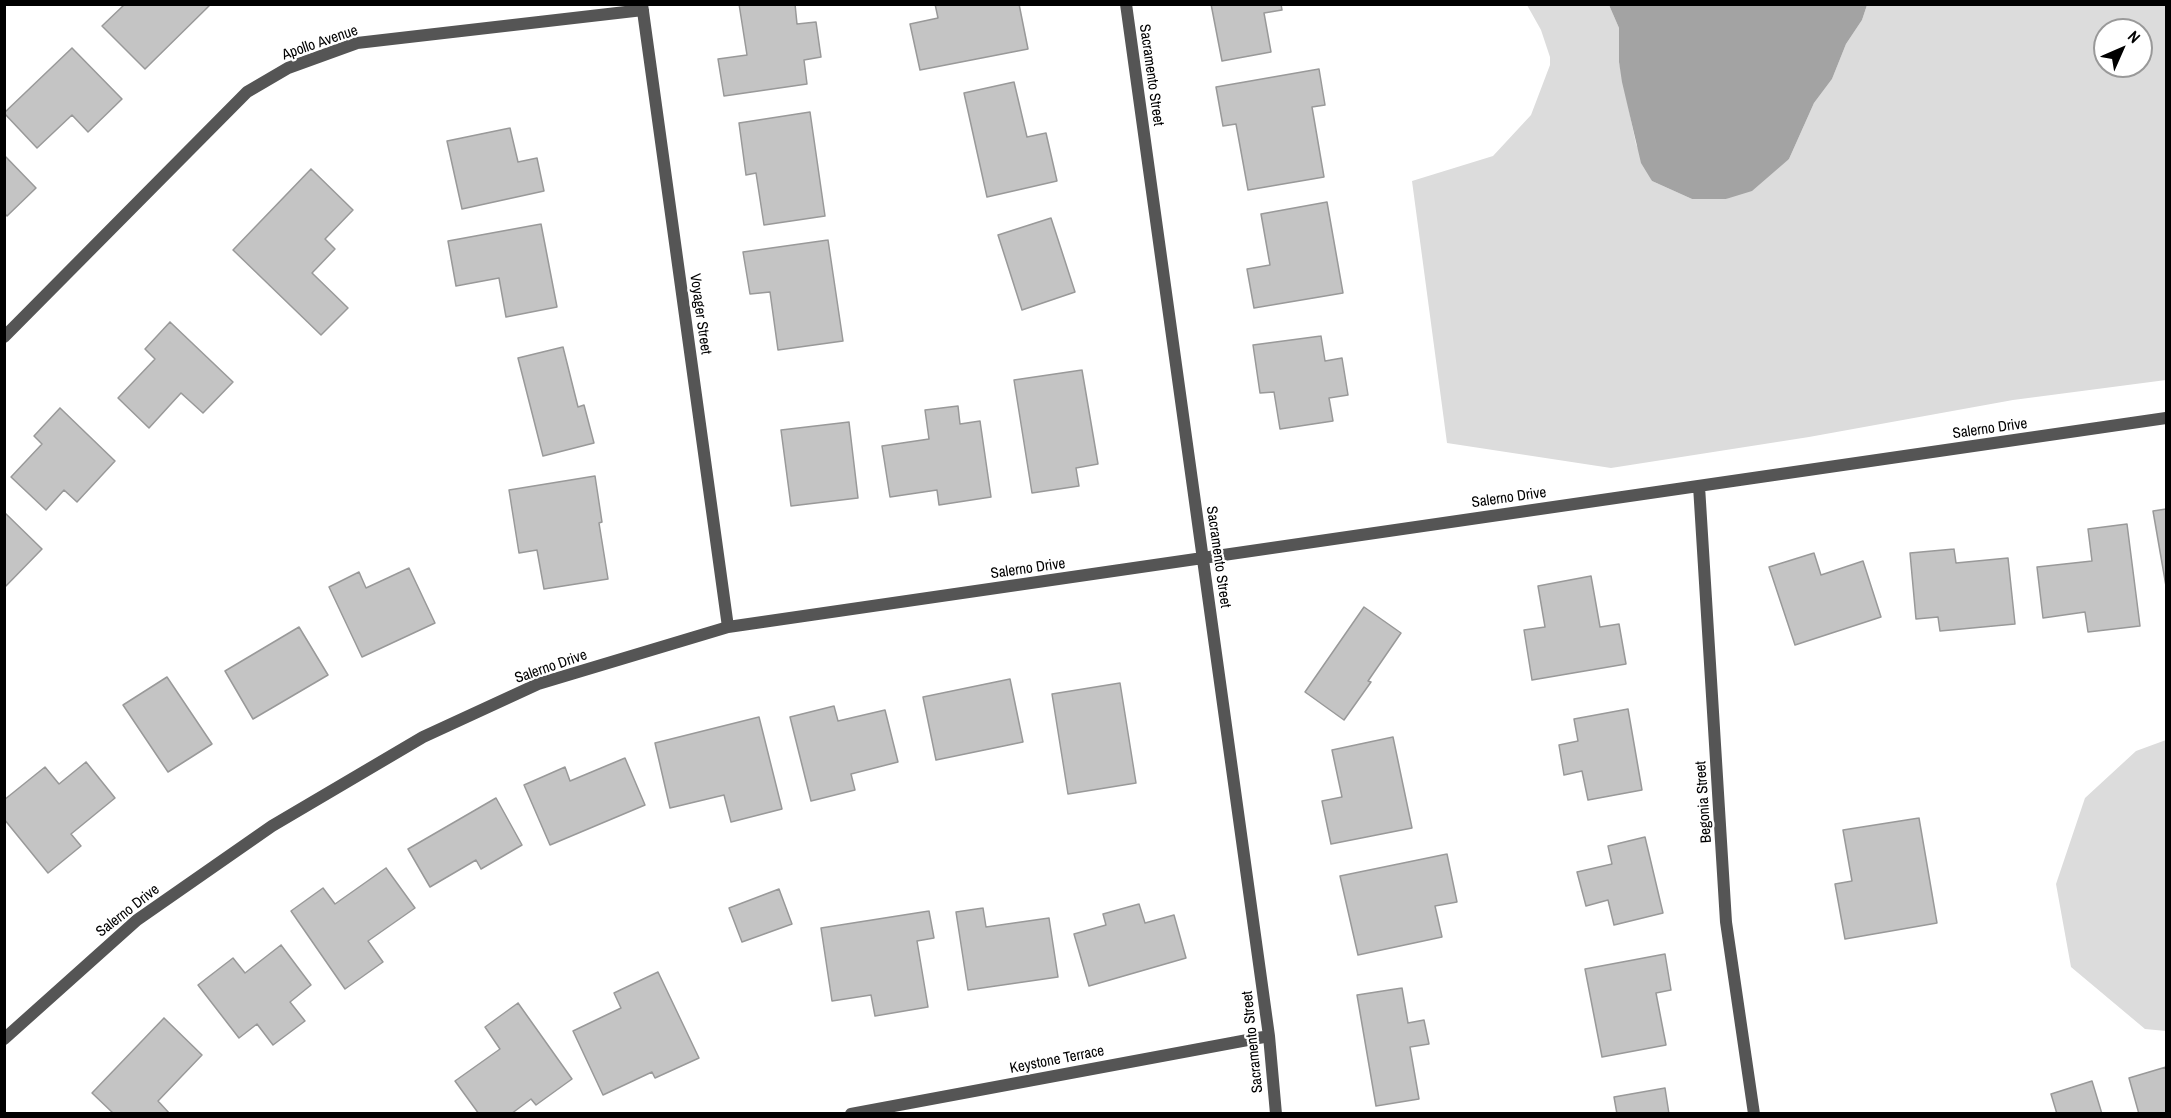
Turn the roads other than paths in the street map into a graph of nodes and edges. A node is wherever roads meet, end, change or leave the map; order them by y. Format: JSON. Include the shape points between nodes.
{"nodes":[{"id":1,"x":1126,"y":4,"type":"edge"},
{"id":2,"x":643,"y":7,"type":"edge"},
{"id":3,"x":4,"y":338,"type":"edge"},
{"id":4,"x":2166,"y":418,"type":"edge"},
{"id":5,"x":1699,"y":486,"type":"junction"},
{"id":6,"x":1203,"y":559,"type":"junction"},
{"id":7,"x":728,"y":627,"type":"junction"},
{"id":8,"x":1269,"y":1036,"type":"junction"},
{"id":9,"x":4,"y":1039,"type":"edge"},
{"id":10,"x":851,"y":1113,"type":"edge"},
{"id":11,"x":1276,"y":1113,"type":"edge"},
{"id":12,"x":1754,"y":1113,"type":"edge"}],
"edges":[{"from":1,"to":6,"type":"street","name":"Sacramento Street"},
{"from":2,"to":3,"type":"street","name":"Apollo Avenue","via":[[357,43],[288,68],[247,92]]},
{"from":2,"to":7,"type":"street","name":"Voyager Street"},
{"from":4,"to":5,"type":"street","name":"Salerno Drive"},
{"from":5,"to":6,"type":"street","name":"Salerno Drive"},
{"from":5,"to":12,"type":"street","name":"Begonia Street","via":[[1726,922]]},
{"from":6,"to":7,"type":"street","name":"Salerno Drive"},
{"from":6,"to":8,"type":"street","name":"Sacramento Street"},
{"from":7,"to":9,"type":"street","name":"Salerno Drive","via":[[538,684],[423,736],[272,826],[136,920]]},
{"from":8,"to":10,"type":"street","name":"Keystone Terrace"},
{"from":8,"to":11,"type":"street","name":"Sacramento Street"}]}
